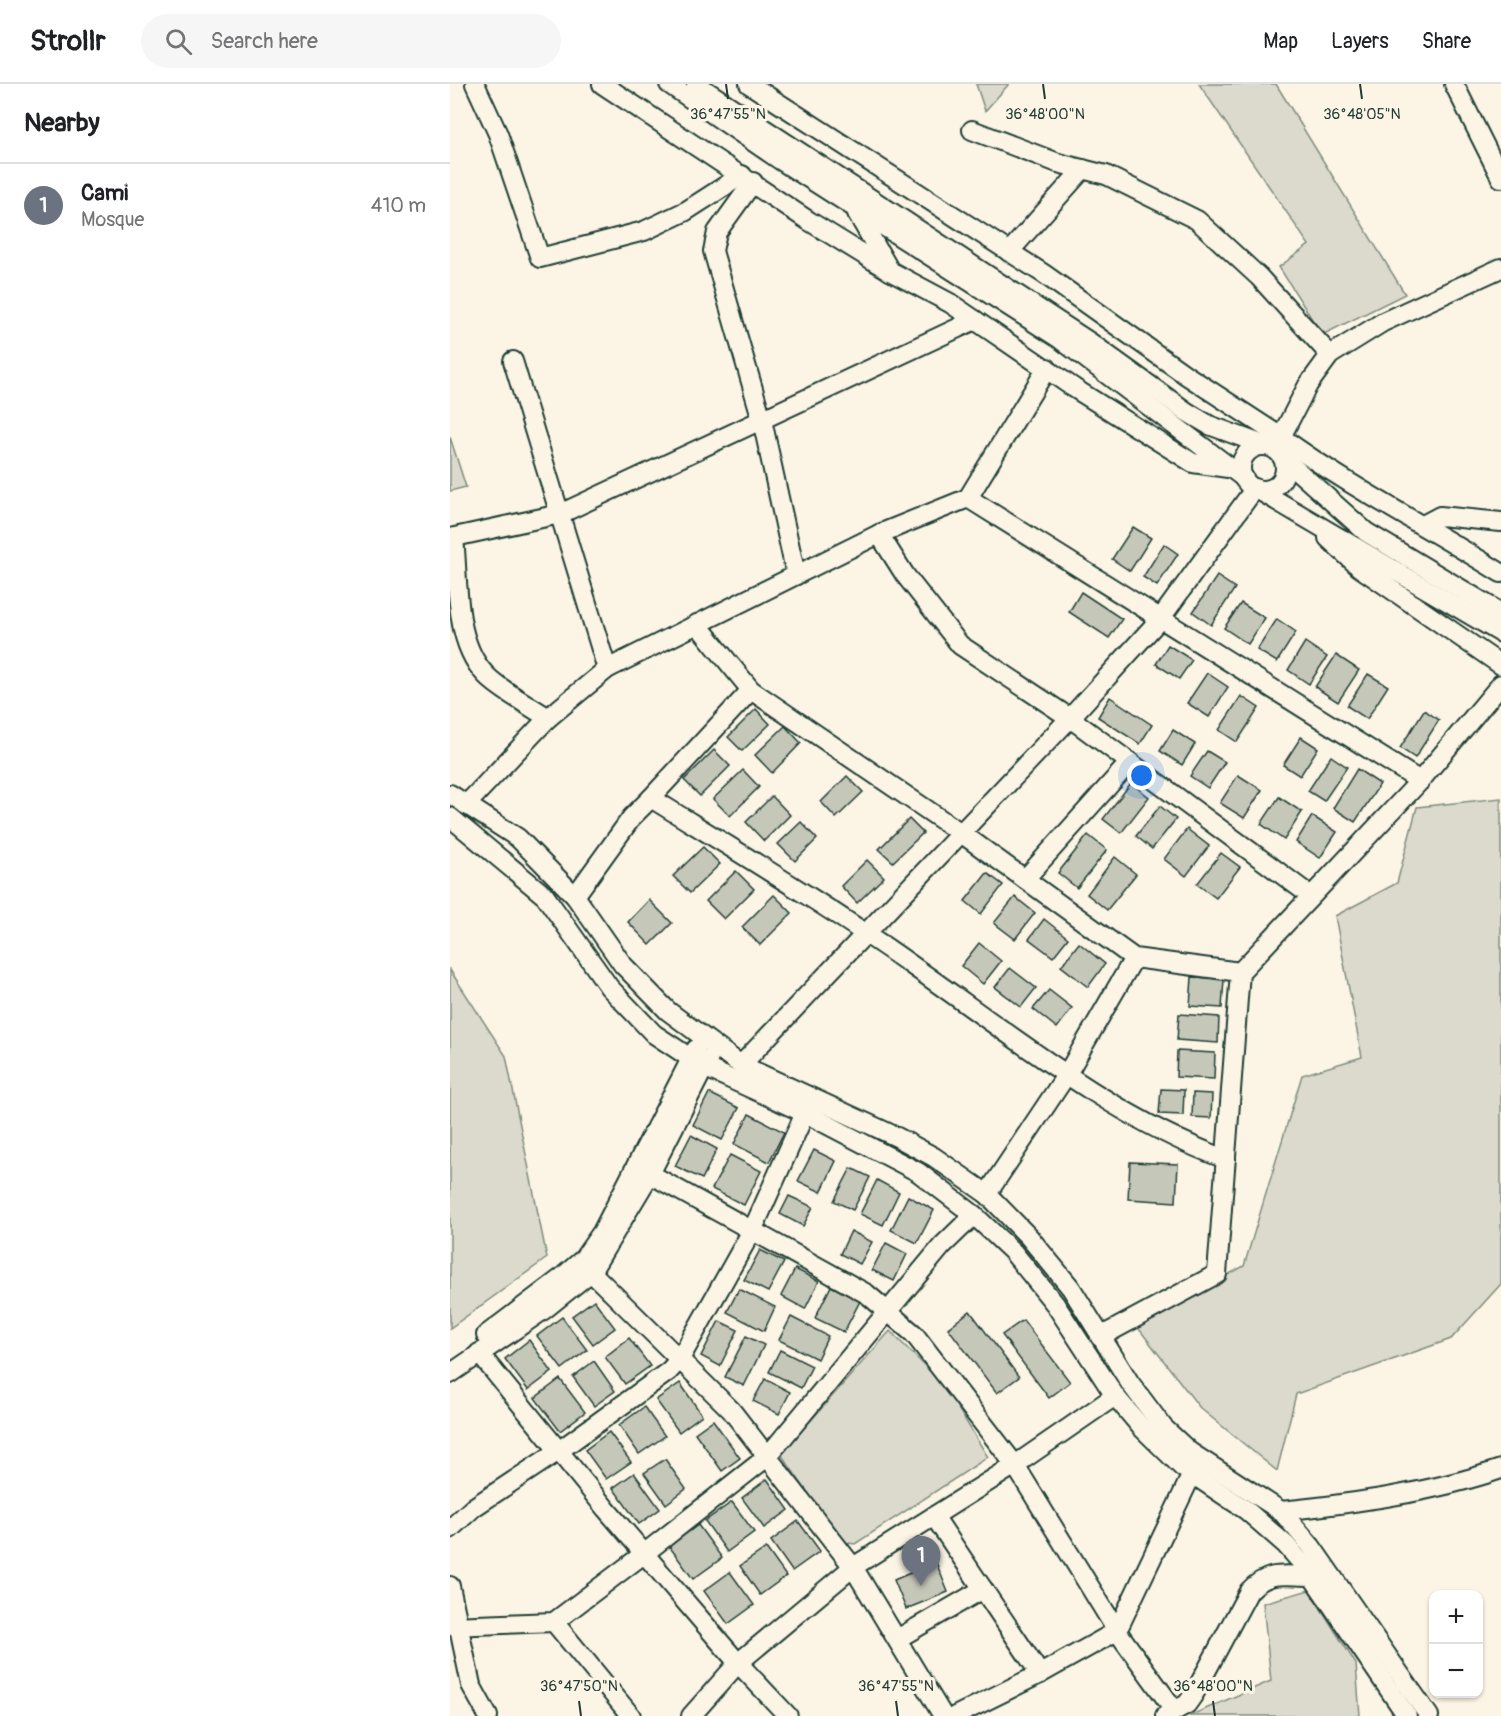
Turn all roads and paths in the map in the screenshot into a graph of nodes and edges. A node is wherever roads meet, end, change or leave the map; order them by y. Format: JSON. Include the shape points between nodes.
{"nodes":[{"id":1,"x":475,"y":84,"type":"edge"},
{"id":2,"x":602,"y":84,"type":"edge"},
{"id":3,"x":669,"y":84,"type":"edge"},
{"id":4,"x":696,"y":84,"type":"edge"},
{"id":5,"x":749,"y":84,"type":"edge"},
{"id":6,"x":1454,"y":84,"type":"edge"},
{"id":7,"x":972,"y":130,"type":"dead end"},
{"id":8,"x":1083,"y":169,"type":"junction"},
{"id":9,"x":1501,"y":178,"type":"edge"},
{"id":10,"x":748,"y":179,"type":"junction"},
{"id":11,"x":853,"y":206,"type":"junction"},
{"id":12,"x":1009,"y":252,"type":"junction"},
{"id":13,"x":1501,"y":268,"type":"edge"},
{"id":14,"x":890,"y":271,"type":"junction"},
{"id":15,"x":975,"y":320,"type":"junction"},
{"id":16,"x":1330,"y":355,"type":"junction"},
{"id":17,"x":513,"y":361,"type":"dead end"},
{"id":18,"x":1047,"y":368,"type":"junction"},
{"id":19,"x":762,"y":420,"type":"junction"},
{"id":20,"x":1275,"y":447,"type":"junction"},
{"id":21,"x":1243,"y":478,"type":"junction"},
{"id":22,"x":968,"y":498,"type":"junction"},
{"id":23,"x":560,"y":514,"type":"junction"},
{"id":24,"x":1304,"y":517,"type":"junction"},
{"id":25,"x":1501,"y":522,"type":"edge"},
{"id":26,"x":1423,"y":525,"type":"junction"},
{"id":27,"x":879,"y":534,"type":"junction"},
{"id":28,"x":452,"y":538,"type":"edge"},
{"id":29,"x":1501,"y":573,"type":"edge"},
{"id":30,"x":796,"y":575,"type":"junction"},
{"id":31,"x":1501,"y":613,"type":"edge"},
{"id":32,"x":1161,"y":618,"type":"junction"},
{"id":33,"x":697,"y":624,"type":"junction"},
{"id":34,"x":1501,"y":633,"type":"edge"},
{"id":35,"x":1501,"y":665,"type":"edge"},
{"id":36,"x":607,"y":669,"type":"junction"},
{"id":37,"x":1501,"y":684,"type":"edge"},
{"id":38,"x":751,"y":690,"type":"junction"},
{"id":39,"x":548,"y":718,"type":"junction"},
{"id":40,"x":1070,"y":718,"type":"junction"},
{"id":41,"x":1130,"y":762,"type":"junction"},
{"id":42,"x":1420,"y":781,"type":"junction"},
{"id":43,"x":450,"y":794,"type":"edge"},
{"id":44,"x":651,"y":798,"type":"junction"},
{"id":45,"x":466,"y":805,"type":"junction"},
{"id":46,"x":450,"y":818,"type":"edge"},
{"id":47,"x":961,"y":833,"type":"junction"},
{"id":48,"x":1025,"y":879,"type":"junction"},
{"id":49,"x":575,"y":896,"type":"junction"},
{"id":50,"x":1311,"y":896,"type":"junction"},
{"id":51,"x":866,"y":933,"type":"junction"},
{"id":52,"x":1134,"y":958,"type":"junction"},
{"id":53,"x":1240,"y":972,"type":"junction"},
{"id":54,"x":709,"y":1041,"type":"junction"},
{"id":55,"x":698,"y":1063,"type":"junction"},
{"id":56,"x":741,"y":1065,"type":"junction"},
{"id":57,"x":1067,"y":1074,"type":"junction"},
{"id":58,"x":805,"y":1113,"type":"junction"},
{"id":59,"x":1226,"y":1159,"type":"junction"},
{"id":60,"x":650,"y":1174,"type":"junction"},
{"id":61,"x":987,"y":1194,"type":"junction"},
{"id":62,"x":974,"y":1215,"type":"junction"},
{"id":63,"x":753,"y":1229,"type":"junction"},
{"id":64,"x":591,"y":1272,"type":"junction"},
{"id":65,"x":888,"y":1312,"type":"junction"},
{"id":66,"x":1100,"y":1337,"type":"junction"},
{"id":67,"x":480,"y":1353,"type":"junction"},
{"id":68,"x":450,"y":1359,"type":"edge"},
{"id":69,"x":680,"y":1359,"type":"junction"},
{"id":70,"x":450,"y":1374,"type":"edge"},
{"id":71,"x":1115,"y":1396,"type":"junction"},
{"id":72,"x":560,"y":1450,"type":"junction"},
{"id":73,"x":767,"y":1457,"type":"junction"},
{"id":74,"x":1015,"y":1465,"type":"junction"},
{"id":75,"x":1501,"y":1469,"type":"edge"},
{"id":76,"x":1192,"y":1474,"type":"junction"},
{"id":77,"x":1281,"y":1511,"type":"junction"},
{"id":78,"x":934,"y":1516,"type":"junction"},
{"id":79,"x":450,"y":1529,"type":"edge"},
{"id":80,"x":645,"y":1553,"type":"junction"},
{"id":81,"x":853,"y":1567,"type":"junction"},
{"id":82,"x":1311,"y":1576,"type":"junction"},
{"id":83,"x":450,"y":1586,"type":"edge"},
{"id":84,"x":983,"y":1589,"type":"junction"},
{"id":85,"x":554,"y":1622,"type":"junction"},
{"id":86,"x":454,"y":1626,"type":"edge"},
{"id":87,"x":1118,"y":1631,"type":"junction"},
{"id":88,"x":897,"y":1639,"type":"junction"},
{"id":89,"x":738,"y":1663,"type":"junction"},
{"id":90,"x":1040,"y":1674,"type":"junction"},
{"id":91,"x":1170,"y":1714,"type":"edge"},
{"id":92,"x":488,"y":1716,"type":"edge"},
{"id":93,"x":631,"y":1716,"type":"edge"},
{"id":94,"x":691,"y":1716,"type":"edge"},
{"id":95,"x":788,"y":1716,"type":"edge"},
{"id":96,"x":943,"y":1716,"type":"edge"},
{"id":97,"x":955,"y":1716,"type":"edge"},
{"id":98,"x":1407,"y":1716,"type":"edge"},
{"id":99,"x":1429,"y":1716,"type":"edge"}],
"edges":[{"from":1,"to":10,"type":"street","via":[[498,134],[540,258],[644,231]]},
{"from":2,"to":10,"type":"street"},
{"from":3,"to":11,"type":"street"},
{"from":4,"to":20,"type":"street","via":[[1091,343],[1186,412],[1209,425]]},
{"from":5,"to":12,"type":"street"},
{"from":6,"to":9,"type":"street"},
{"from":7,"to":8,"type":"street"},
{"from":8,"to":12,"type":"street"},
{"from":8,"to":16,"type":"street","via":[[1106,175],[1197,220],[1259,277]]},
{"from":10,"to":14,"type":"street"},
{"from":10,"to":19,"type":"street","via":[[717,232],[713,251]]},
{"from":11,"to":14,"type":"street"},
{"from":11,"to":21,"type":"street","via":[[1060,339]]},
{"from":12,"to":20,"type":"street","via":[[1186,375]]},
{"from":13,"to":16,"type":"street","via":[[1383,322]]},
{"from":14,"to":15,"type":"street"},
{"from":15,"to":18,"type":"street"},
{"from":15,"to":19,"type":"street"},
{"from":16,"to":20,"type":"street","via":[[1308,385]]},
{"from":17,"to":23,"type":"street"},
{"from":18,"to":21,"type":"street","via":[[1193,464]]},
{"from":18,"to":22,"type":"street"},
{"from":19,"to":23,"type":"street"},
{"from":19,"to":30,"type":"street"},
{"from":20,"to":21,"type":"street","via":[[1253,448],[1243,458]]},
{"from":20,"to":21,"type":"street","via":[[1285,465],[1282,480],[1270,488]]},
{"from":20,"to":26,"type":"street"},
{"from":20,"to":31,"type":"street","via":[[1366,532]]},
{"from":21,"to":24,"type":"street"},
{"from":21,"to":32,"type":"street"},
{"from":22,"to":27,"type":"street"},
{"from":22,"to":32,"type":"street"},
{"from":23,"to":28,"type":"street"},
{"from":23,"to":36,"type":"street"},
{"from":24,"to":34,"type":"street"},
{"from":24,"to":35,"type":"street","via":[[1359,567]]},
{"from":25,"to":26,"type":"street","via":[[1440,516]]},
{"from":26,"to":29,"type":"street"},
{"from":27,"to":30,"type":"street"},
{"from":27,"to":40,"type":"street","via":[[905,575],[960,645]]},
{"from":28,"to":39,"type":"street","via":[[462,624],[472,656],[491,681]]},
{"from":30,"to":33,"type":"street"},
{"from":32,"to":40,"type":"street"},
{"from":32,"to":42,"type":"street"},
{"from":33,"to":36,"type":"street"},
{"from":33,"to":38,"type":"street"},
{"from":36,"to":39,"type":"street"},
{"from":37,"to":42,"type":"street"},
{"from":38,"to":44,"type":"street"},
{"from":38,"to":47,"type":"street"},
{"from":39,"to":45,"type":"street"},
{"from":40,"to":41,"type":"street"},
{"from":40,"to":47,"type":"street"},
{"from":41,"to":48,"type":"street"},
{"from":41,"to":50,"type":"street"},
{"from":42,"to":50,"type":"street"},
{"from":43,"to":45,"type":"street"},
{"from":44,"to":49,"type":"street","via":[[632,817]]},
{"from":44,"to":51,"type":"street"},
{"from":45,"to":49,"type":"street","via":[[518,838]]},
{"from":46,"to":55,"type":"street","via":[[545,896],[609,987],[654,1034]]},
{"from":47,"to":48,"type":"street"},
{"from":47,"to":51,"type":"street"},
{"from":48,"to":52,"type":"street"},
{"from":49,"to":54,"type":"street","via":[[623,965],[668,1011]]},
{"from":50,"to":53,"type":"street"},
{"from":51,"to":56,"type":"street"},
{"from":51,"to":57,"type":"street"},
{"from":52,"to":53,"type":"street"},
{"from":52,"to":57,"type":"street"},
{"from":53,"to":59,"type":"street"},
{"from":54,"to":55,"type":"street"},
{"from":54,"to":56,"type":"street"},
{"from":55,"to":58,"type":"street"},
{"from":55,"to":60,"type":"street"},
{"from":55,"to":68,"type":"street","via":[[584,1259]]},
{"from":56,"to":61,"type":"street","via":[[897,1137]]},
{"from":57,"to":59,"type":"street","via":[[1184,1144]]},
{"from":57,"to":61,"type":"street"},
{"from":58,"to":62,"type":"street","via":[[918,1172]]},
{"from":58,"to":63,"type":"street"},
{"from":59,"to":66,"type":"street","via":[[1217,1274]]},
{"from":60,"to":63,"type":"street"},
{"from":60,"to":64,"type":"street"},
{"from":61,"to":66,"type":"street","via":[[1071,1288]]},
{"from":62,"to":65,"type":"street","via":[[942,1246]]},
{"from":62,"to":71,"type":"street","via":[[1013,1252],[1055,1304]]},
{"from":63,"to":65,"type":"street","via":[[867,1294]]},
{"from":63,"to":69,"type":"street"},
{"from":64,"to":67,"type":"street"},
{"from":64,"to":69,"type":"street"},
{"from":65,"to":73,"type":"street"},
{"from":65,"to":74,"type":"street","via":[[914,1335]]},
{"from":66,"to":77,"type":"street","via":[[1163,1427],[1190,1452]]},
{"from":67,"to":70,"type":"street"},
{"from":67,"to":72,"type":"street"},
{"from":69,"to":72,"type":"street"},
{"from":69,"to":73,"type":"street","via":[[731,1410]]},
{"from":71,"to":74,"type":"street"},
{"from":71,"to":76,"type":"street","via":[[1141,1427]]},
{"from":72,"to":79,"type":"street","via":[[474,1507]]},
{"from":72,"to":80,"type":"street"},
{"from":73,"to":80,"type":"street"},
{"from":73,"to":81,"type":"street"},
{"from":74,"to":78,"type":"street"},
{"from":74,"to":87,"type":"street"},
{"from":75,"to":77,"type":"street","via":[[1463,1482]]},
{"from":76,"to":82,"type":"street","via":[[1246,1510],[1286,1545]]},
{"from":76,"to":87,"type":"street"},
{"from":77,"to":99,"type":"street","via":[[1311,1546]]},
{"from":78,"to":81,"type":"street"},
{"from":78,"to":84,"type":"street"},
{"from":80,"to":85,"type":"street"},
{"from":80,"to":89,"type":"street"},
{"from":81,"to":88,"type":"street"},
{"from":81,"to":89,"type":"street"},
{"from":82,"to":91,"type":"street","via":[[1261,1578],[1249,1591],[1194,1694],[1187,1704]]},
{"from":82,"to":98,"type":"street"},
{"from":83,"to":86,"type":"street"},
{"from":84,"to":88,"type":"street"},
{"from":84,"to":90,"type":"street"},
{"from":85,"to":86,"type":"street"},
{"from":85,"to":93,"type":"street"},
{"from":86,"to":92,"type":"street","via":[[471,1685]]},
{"from":87,"to":90,"type":"street"},
{"from":87,"to":91,"type":"street"},
{"from":88,"to":96,"type":"street"},
{"from":89,"to":94,"type":"street"},
{"from":89,"to":95,"type":"street"},
{"from":90,"to":97,"type":"street"}]}
